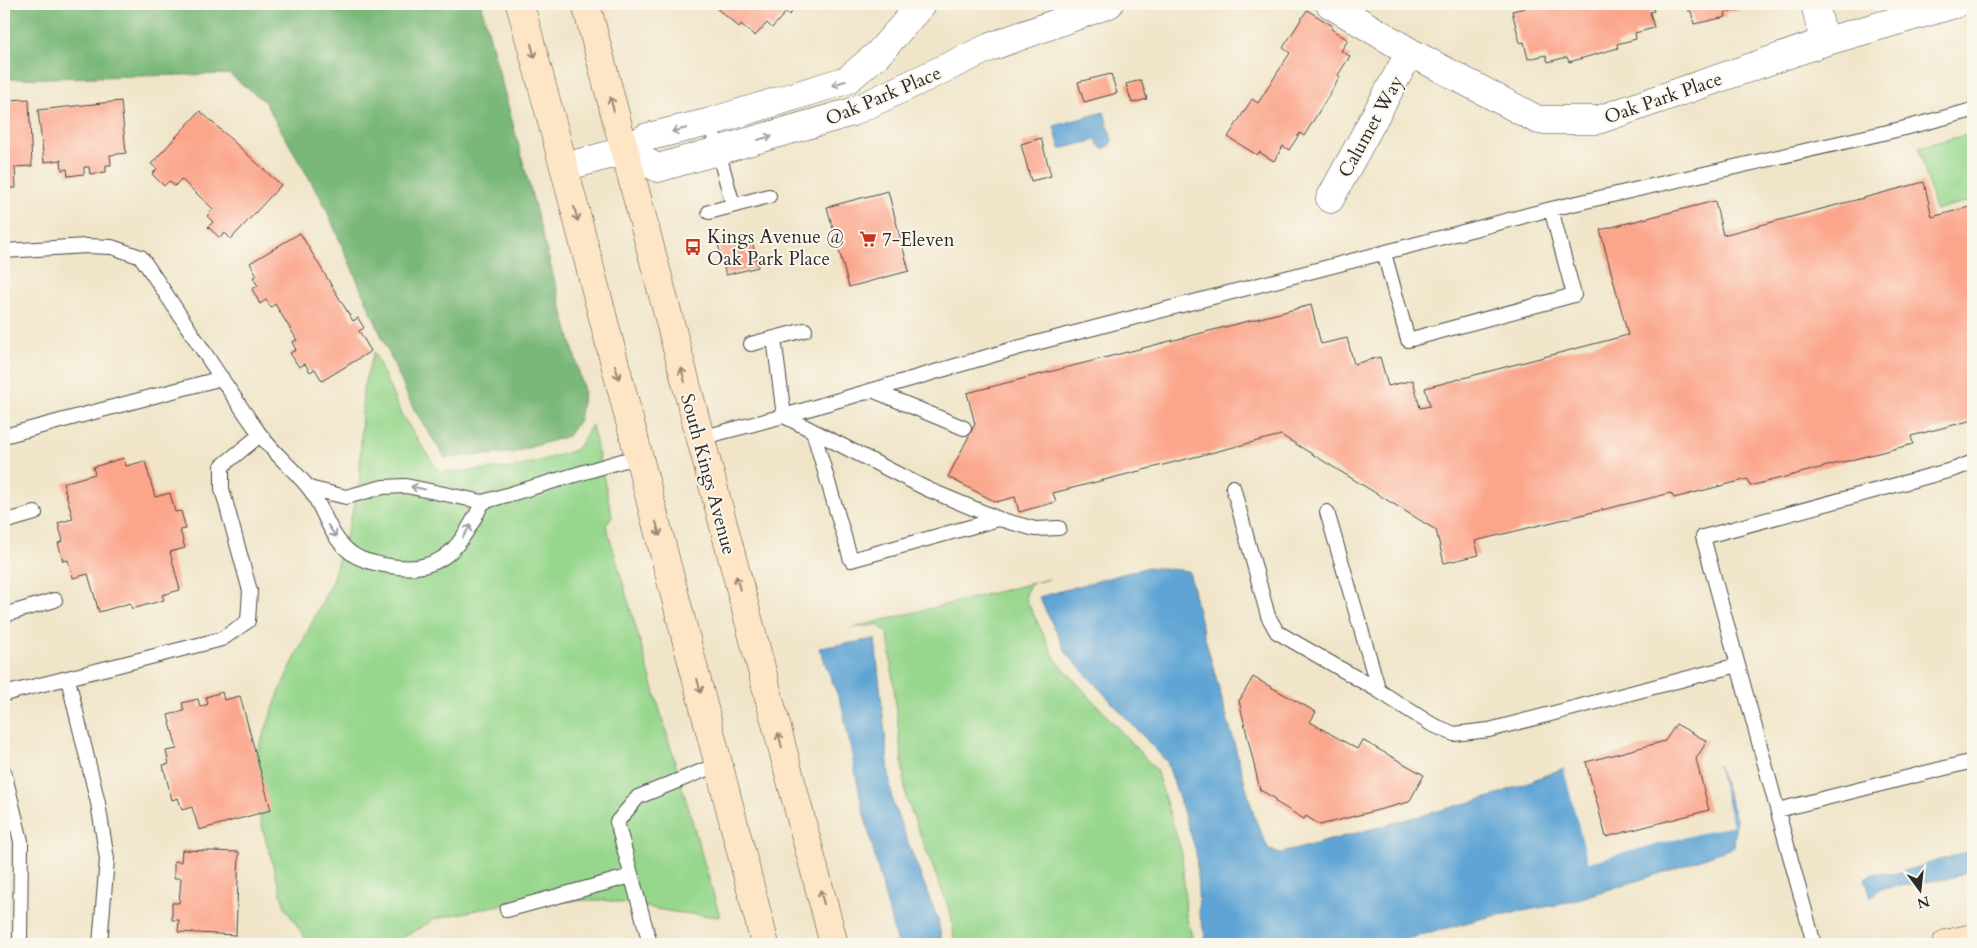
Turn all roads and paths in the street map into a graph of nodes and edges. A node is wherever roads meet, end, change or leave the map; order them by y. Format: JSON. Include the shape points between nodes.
{"nodes":[{"id":1,"x":520,"y":4,"type":"edge"},
{"id":2,"x":586,"y":4,"type":"edge"},
{"id":3,"x":922,"y":4,"type":"edge"},
{"id":4,"x":1109,"y":4,"type":"edge"},
{"id":5,"x":1330,"y":4,"type":"edge"},
{"id":6,"x":1815,"y":4,"type":"edge"},
{"id":7,"x":1955,"y":4,"type":"edge"},
{"id":8,"x":1824,"y":42,"type":"junction"},
{"id":9,"x":1410,"y":52,"type":"junction"},
{"id":10,"x":878,"y":54,"type":"junction"},
{"id":11,"x":903,"y":88,"type":"junction"},
{"id":12,"x":1973,"y":110,"type":"edge"},
{"id":13,"x":710,"y":122,"type":"junction"},
{"id":14,"x":624,"y":151,"type":"junction"},
{"id":15,"x":718,"y":152,"type":"junction"},
{"id":16,"x":564,"y":167,"type":"junction"},
{"id":17,"x":769,"y":196,"type":"dead end"},
{"id":18,"x":1330,"y":199,"type":"dead end"},
{"id":19,"x":733,"y":205,"type":"junction"},
{"id":20,"x":1552,"y":209,"type":"junction"},
{"id":21,"x":709,"y":212,"type":"dead end"},
{"id":22,"x":4,"y":251,"type":"edge"},
{"id":23,"x":1384,"y":253,"type":"junction"},
{"id":24,"x":805,"y":330,"type":"dead end"},
{"id":25,"x":774,"y":338,"type":"junction"},
{"id":26,"x":751,"y":344,"type":"dead end"},
{"id":27,"x":222,"y":378,"type":"junction"},
{"id":28,"x":872,"y":390,"type":"junction"},
{"id":29,"x":784,"y":416,"type":"junction"},
{"id":30,"x":964,"y":428,"type":"dead end"},
{"id":31,"x":813,"y":431,"type":"junction"},
{"id":32,"x":260,"y":435,"type":"junction"},
{"id":33,"x":4,"y":436,"type":"edge"},
{"id":34,"x":700,"y":438,"type":"junction"},
{"id":35,"x":639,"y":456,"type":"junction"},
{"id":36,"x":1973,"y":462,"type":"edge"},
{"id":37,"x":1233,"y":487,"type":"dead end"},
{"id":38,"x":309,"y":488,"type":"junction"},
{"id":39,"x":483,"y":502,"type":"junction"},
{"id":40,"x":1327,"y":512,"type":"dead end"},
{"id":41,"x":35,"y":513,"type":"dead end"},
{"id":42,"x":999,"y":520,"type":"junction"},
{"id":43,"x":4,"y":522,"type":"edge"},
{"id":44,"x":1059,"y":528,"type":"dead end"},
{"id":45,"x":55,"y":600,"type":"dead end"},
{"id":46,"x":4,"y":615,"type":"edge"},
{"id":47,"x":1738,"y":665,"type":"junction"},
{"id":48,"x":68,"y":679,"type":"junction"},
{"id":49,"x":1379,"y":690,"type":"junction"},
{"id":50,"x":4,"y":694,"type":"edge"},
{"id":51,"x":1973,"y":761,"type":"edge"},
{"id":52,"x":719,"y":764,"type":"junction"},
{"id":53,"x":4,"y":772,"type":"edge"},
{"id":54,"x":1778,"y":810,"type":"junction"},
{"id":55,"x":632,"y":876,"type":"junction"},
{"id":56,"x":507,"y":910,"type":"dead end"},
{"id":57,"x":1973,"y":938,"type":"edge"},
{"id":58,"x":20,"y":944,"type":"edge"},
{"id":59,"x":100,"y":944,"type":"edge"},
{"id":60,"x":650,"y":944,"type":"edge"},
{"id":61,"x":765,"y":944,"type":"edge"},
{"id":62,"x":834,"y":944,"type":"edge"},
{"id":63,"x":1814,"y":944,"type":"edge"},
{"id":64,"x":1946,"y":944,"type":"edge"}],
"edges":[{"from":1,"to":16,"type":"main road","one_way":true},
{"from":14,"to":2,"type":"main road","name":"South Kings Avenue","one_way":true},
{"from":3,"to":10,"type":"street","name":"Oak Park Place"},
{"from":4,"to":11,"type":"street","name":"Oak Park Place","via":[[990,47]]},
{"from":5,"to":9,"type":"street","name":"Oak Park Place"},
{"from":6,"to":8,"type":"street"},
{"from":7,"to":8,"type":"street","name":"Oak Park Place"},
{"from":8,"to":9,"type":"street","name":"Oak Park Place","via":[[1598,120],[1538,120]]},
{"from":9,"to":18,"type":"street","name":"Calumet Way"},
{"from":10,"to":11,"type":"street"},
{"from":10,"to":13,"type":"street","name":"Oak Park Place","one_way":true,"via":[[847,80]]},
{"from":15,"to":11,"type":"street","name":"Oak Park Place","one_way":true,"via":[[852,112]]},
{"from":12,"to":20,"type":"lane"},
{"from":13,"to":14,"type":"street","name":"Oak Park Place","one_way":true,"via":[[647,137]]},
{"from":13,"to":15,"type":"lane"},
{"from":14,"to":15,"type":"street","name":"Oak Park Place","via":[[658,168]]},
{"from":14,"to":16,"type":"street","name":"Oak Park Place"},
{"from":34,"to":14,"type":"main road","name":"South Kings Avenue","one_way":true},
{"from":15,"to":19,"type":"lane"},
{"from":16,"to":35,"type":"main road","one_way":true},
{"from":17,"to":19,"type":"lane"},
{"from":19,"to":21,"type":"lane"},
{"from":20,"to":23,"type":"lane"},
{"from":20,"to":23,"type":"lane","via":[[1574,295],[1408,340]]},
{"from":22,"to":27,"type":"lane","via":[[112,247],[141,257]]},
{"from":23,"to":28,"type":"lane","via":[[1017,348]]},
{"from":24,"to":25,"type":"lane"},
{"from":25,"to":26,"type":"lane"},
{"from":25,"to":29,"type":"lane"},
{"from":27,"to":32,"type":"lane"},
{"from":27,"to":33,"type":"lane"},
{"from":28,"to":29,"type":"lane"},
{"from":28,"to":30,"type":"lane"},
{"from":29,"to":31,"type":"lane"},
{"from":29,"to":34,"type":"lane"},
{"from":31,"to":42,"type":"lane","via":[[927,489]]},
{"from":31,"to":42,"type":"lane","via":[[851,560]]},
{"from":32,"to":38,"type":"lane"},
{"from":32,"to":48,"type":"lane","via":[[222,466],[222,489],[250,591],[248,621],[222,639]]},
{"from":62,"to":34,"type":"main road","name":"South Kings Avenue","one_way":true},
{"from":35,"to":39,"type":"lane"},
{"from":35,"to":52,"type":"main road","one_way":true},
{"from":36,"to":47,"type":"lane","via":[[1703,537]]},
{"from":37,"to":49,"type":"lane","via":[[1268,616],[1277,632]]},
{"from":39,"to":38,"type":"lane","one_way":true,"via":[[406,486],[383,487],[346,497]]},
{"from":38,"to":39,"type":"lane","one_way":true,"via":[[330,530],[351,553],[375,564],[403,568],[426,566],[452,551],[469,529]]},
{"from":40,"to":49,"type":"lane"},
{"from":41,"to":43,"type":"lane"},
{"from":42,"to":44,"type":"lane","via":[[1035,529]]},
{"from":45,"to":46,"type":"lane"},
{"from":47,"to":49,"type":"lane","via":[[1489,730],[1454,734],[1431,724]]},
{"from":47,"to":54,"type":"lane"},
{"from":48,"to":50,"type":"lane"},
{"from":48,"to":59,"type":"lane","via":[[98,804],[107,859]]},
{"from":51,"to":54,"type":"lane"},
{"from":52,"to":55,"type":"lane","via":[[638,797],[616,822]]},
{"from":52,"to":61,"type":"main road"},
{"from":53,"to":58,"type":"lane","via":[[21,841]]},
{"from":54,"to":63,"type":"lane"},
{"from":55,"to":56,"type":"lane"},
{"from":55,"to":60,"type":"lane"},
{"from":57,"to":64,"type":"main road"}]}
